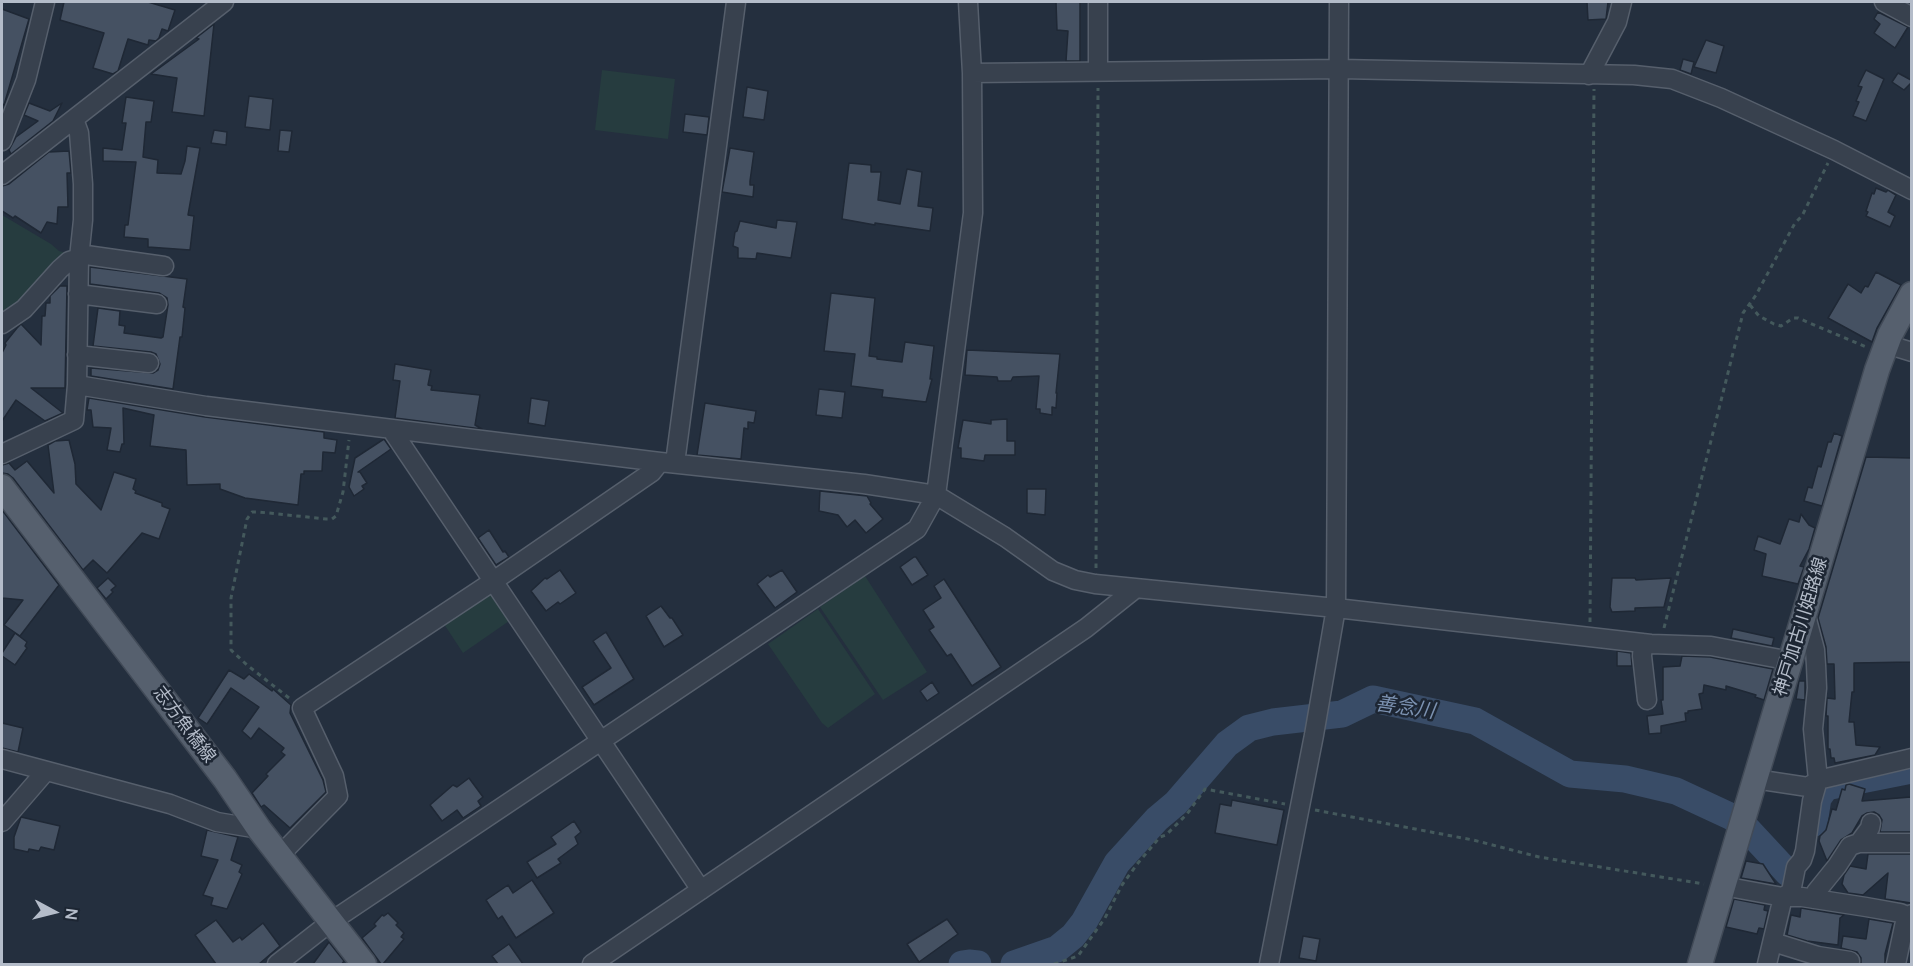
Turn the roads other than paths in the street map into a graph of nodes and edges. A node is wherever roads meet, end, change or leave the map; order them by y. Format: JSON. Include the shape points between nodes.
{"nodes":[{"id":1,"x":45,"y":2,"type":"edge"},
{"id":2,"x":224,"y":2,"type":"edge"},
{"id":3,"x":736,"y":2,"type":"edge"},
{"id":4,"x":968,"y":2,"type":"edge"},
{"id":5,"x":1098,"y":2,"type":"edge"},
{"id":6,"x":1339,"y":2,"type":"edge"},
{"id":7,"x":1622,"y":2,"type":"edge"},
{"id":8,"x":1884,"y":2,"type":"edge"},
{"id":9,"x":1911,"y":17,"type":"edge"},
{"id":10,"x":1340,"y":69,"type":"junction"},
{"id":11,"x":1098,"y":71,"type":"junction"},
{"id":12,"x":972,"y":73,"type":"junction"},
{"id":13,"x":1591,"y":74,"type":"junction"},
{"id":14,"x":74,"y":119,"type":"junction"},
{"id":15,"x":2,"y":141,"type":"edge"},
{"id":16,"x":2,"y":175,"type":"edge"},
{"id":17,"x":1911,"y":190,"type":"edge"},
{"id":18,"x":79,"y":256,"type":"junction"},
{"id":19,"x":164,"y":266,"type":"dead end"},
{"id":20,"x":78,"y":294,"type":"junction"},
{"id":21,"x":1911,"y":294,"type":"edge"},
{"id":22,"x":157,"y":304,"type":"dead end"},
{"id":23,"x":2,"y":324,"type":"edge"},
{"id":24,"x":1884,"y":349,"type":"junction"},
{"id":25,"x":1911,"y":351,"type":"edge"},
{"id":26,"x":77,"y":355,"type":"junction"},
{"id":27,"x":149,"y":363,"type":"dead end"},
{"id":28,"x":77,"y":385,"type":"junction"},
{"id":29,"x":391,"y":429,"type":"junction"},
{"id":30,"x":2,"y":454,"type":"edge"},
{"id":31,"x":668,"y":463,"type":"junction"},
{"id":32,"x":2,"y":487,"type":"edge"},
{"id":33,"x":936,"y":495,"type":"junction"},
{"id":34,"x":492,"y":582,"type":"junction"},
{"id":35,"x":1135,"y":589,"type":"junction"},
{"id":36,"x":1336,"y":608,"type":"junction"},
{"id":37,"x":1805,"y":612,"type":"junction"},
{"id":38,"x":1643,"y":643,"type":"junction"},
{"id":39,"x":1791,"y":661,"type":"junction"},
{"id":40,"x":1647,"y":700,"type":"dead end"},
{"id":41,"x":601,"y":741,"type":"junction"},
{"id":42,"x":1911,"y":758,"type":"edge"},
{"id":43,"x":2,"y":759,"type":"edge"},
{"id":44,"x":46,"y":771,"type":"junction"},
{"id":45,"x":1755,"y":779,"type":"junction"},
{"id":46,"x":1818,"y":780,"type":"junction"},
{"id":47,"x":2,"y":822,"type":"edge"},
{"id":48,"x":1871,"y":823,"type":"dead end"},
{"id":49,"x":259,"y":829,"type":"junction"},
{"id":50,"x":1858,"y":843,"type":"junction"},
{"id":51,"x":1911,"y":843,"type":"edge"},
{"id":52,"x":280,"y":855,"type":"junction"},
{"id":53,"x":1723,"y":886,"type":"junction"},
{"id":54,"x":701,"y":890,"type":"junction"},
{"id":55,"x":1783,"y":897,"type":"junction"},
{"id":56,"x":1814,"y":899,"type":"junction"},
{"id":57,"x":1911,"y":917,"type":"edge"},
{"id":58,"x":332,"y":921,"type":"junction"},
{"id":59,"x":1773,"y":942,"type":"junction"},
{"id":60,"x":277,"y":964,"type":"edge"},
{"id":61,"x":364,"y":964,"type":"edge"},
{"id":62,"x":592,"y":964,"type":"edge"},
{"id":63,"x":1269,"y":964,"type":"edge"},
{"id":64,"x":1700,"y":964,"type":"edge"},
{"id":65,"x":1767,"y":964,"type":"edge"},
{"id":66,"x":1849,"y":964,"type":"edge"},
{"id":67,"x":1896,"y":964,"type":"edge"}],
"edges":[{"from":1,"to":15,"type":"street","via":[[26,80]]},
{"from":2,"to":14,"type":"street"},
{"from":3,"to":31,"type":"street"},
{"from":4,"to":12,"type":"street"},
{"from":5,"to":11,"type":"street"},
{"from":6,"to":10,"type":"street"},
{"from":7,"to":13,"type":"street","via":[[1617,22]]},
{"from":8,"to":9,"type":"street"},
{"from":10,"to":11,"type":"street"},
{"from":10,"to":13,"type":"street"},
{"from":10,"to":36,"type":"street"},
{"from":11,"to":12,"type":"street"},
{"from":12,"to":33,"type":"street","via":[[973,213]]},
{"from":13,"to":17,"type":"street","via":[[1672,79],[1834,150]]},
{"from":14,"to":16,"type":"street"},
{"from":14,"to":18,"type":"street","via":[[79,133],[83,184]]},
{"from":18,"to":19,"type":"street"},
{"from":18,"to":20,"type":"street"},
{"from":18,"to":23,"type":"street","via":[[60,269],[24,309]]},
{"from":20,"to":22,"type":"street"},
{"from":20,"to":26,"type":"street"},
{"from":21,"to":24,"type":"main road","name":"神戸加古川姫路線"},
{"from":24,"to":25,"type":"street"},
{"from":24,"to":37,"type":"main road","name":"神戸加古川姫路線"},
{"from":26,"to":27,"type":"street"},
{"from":26,"to":28,"type":"street"},
{"from":28,"to":29,"type":"street"},
{"from":28,"to":30,"type":"street","via":[[74,420]]},
{"from":29,"to":31,"type":"street"},
{"from":29,"to":34,"type":"street"},
{"from":31,"to":33,"type":"street"},
{"from":31,"to":34,"type":"street"},
{"from":32,"to":49,"type":"main road","name":"志方魚橋線"},
{"from":33,"to":35,"type":"street","via":[[1053,571],[1075,580]]},
{"from":33,"to":41,"type":"street","via":[[917,529]]},
{"from":34,"to":41,"type":"street"},
{"from":34,"to":52,"type":"street","via":[[302,708],[334,776],[338,796]]},
{"from":35,"to":36,"type":"street"},
{"from":35,"to":54,"type":"street","via":[[1086,628]]},
{"from":36,"to":38,"type":"street"},
{"from":36,"to":63,"type":"street"},
{"from":37,"to":39,"type":"main road","name":"神戸加古川姫路線"},
{"from":37,"to":46,"type":"street","via":[[1815,650],[1813,729]]},
{"from":38,"to":39,"type":"street","via":[[1711,646]]},
{"from":38,"to":40,"type":"street"},
{"from":39,"to":45,"type":"main road","name":"神戸加古川姫路線"},
{"from":41,"to":54,"type":"street"},
{"from":41,"to":58,"type":"street"},
{"from":42,"to":46,"type":"street"},
{"from":43,"to":44,"type":"street"},
{"from":44,"to":47,"type":"street"},
{"from":44,"to":49,"type":"street","via":[[170,804],[217,822]]},
{"from":45,"to":46,"type":"street","via":[[1808,787]]},
{"from":45,"to":53,"type":"main road","name":"神戸加古川姫路線"},
{"from":46,"to":55,"type":"street","via":[[1805,851],[1791,892]]},
{"from":48,"to":50,"type":"street"},
{"from":49,"to":52,"type":"main road","name":"志方魚橋線"},
{"from":50,"to":51,"type":"street"},
{"from":50,"to":56,"type":"street","via":[[1845,851]]},
{"from":52,"to":58,"type":"main road","name":"志方魚橋線"},
{"from":53,"to":55,"type":"street"},
{"from":53,"to":64,"type":"main road","name":"神戸加古川姫路線"},
{"from":54,"to":62,"type":"street"},
{"from":55,"to":56,"type":"street"},
{"from":55,"to":59,"type":"street"},
{"from":56,"to":57,"type":"street"},
{"from":57,"to":67,"type":"street","via":[[1905,922]]},
{"from":58,"to":60,"type":"street"},
{"from":58,"to":61,"type":"main road","name":"志方魚橋線"},
{"from":59,"to":65,"type":"street"},
{"from":59,"to":66,"type":"street"}]}
